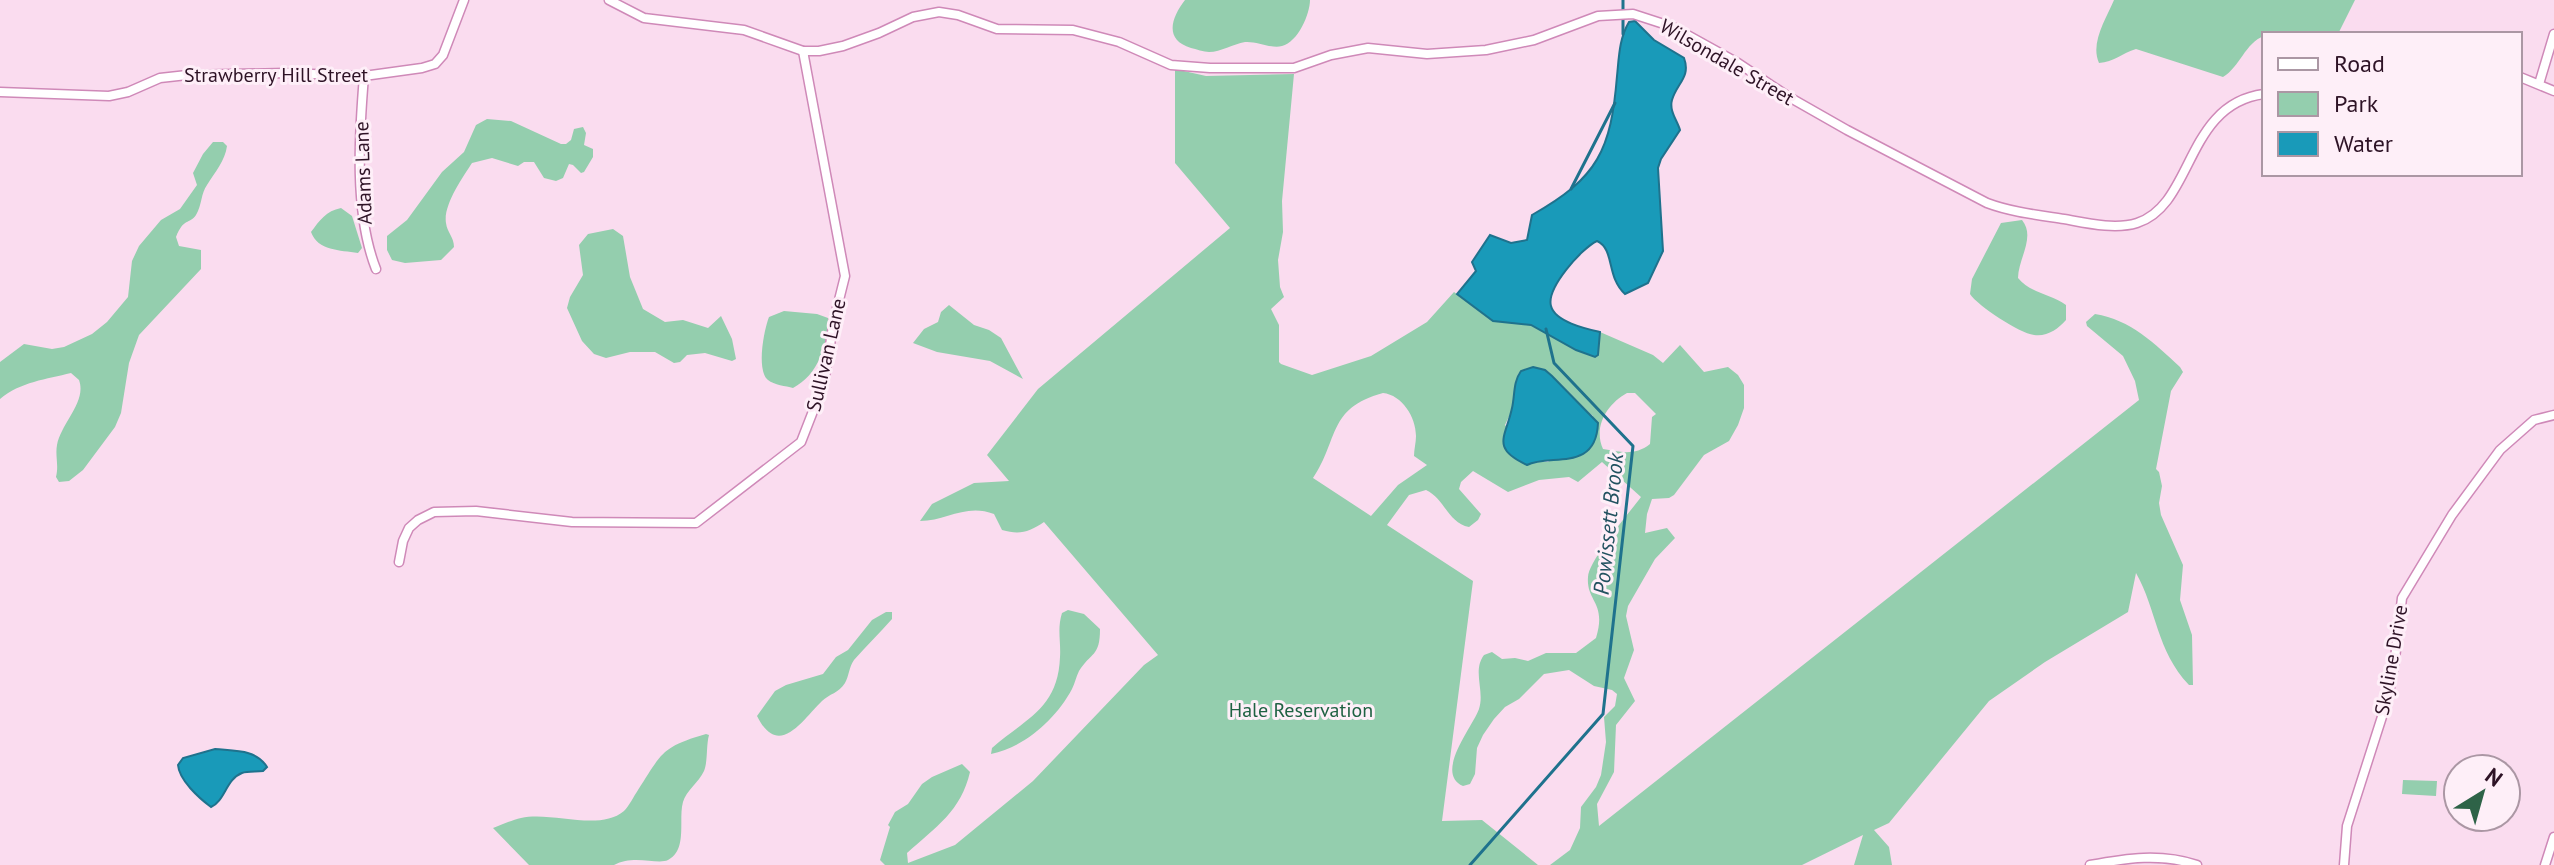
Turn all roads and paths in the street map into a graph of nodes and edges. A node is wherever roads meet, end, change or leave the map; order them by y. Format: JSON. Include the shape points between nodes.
{"nodes":[{"id":1,"x":464,"y":0,"type":"edge"},
{"id":2,"x":609,"y":0,"type":"edge"},
{"id":3,"x":2554,"y":34,"type":"edge"},
{"id":4,"x":803,"y":51,"type":"junction"},
{"id":5,"x":364,"y":76,"type":"junction"},
{"id":6,"x":2522,"y":78,"type":"edge"},
{"id":7,"x":2539,"y":84,"type":"junction"},
{"id":8,"x":2554,"y":91,"type":"edge"},
{"id":9,"x":0,"y":92,"type":"edge"},
{"id":10,"x":2262,"y":95,"type":"edge"},
{"id":11,"x":376,"y":269,"type":"dead end"},
{"id":12,"x":2554,"y":415,"type":"edge"},
{"id":13,"x":399,"y":562,"type":"dead end"},
{"id":14,"x":2554,"y":837,"type":"edge"},
{"id":15,"x":2090,"y":865,"type":"edge"},
{"id":16,"x":2197,"y":865,"type":"edge"},
{"id":17,"x":2344,"y":865,"type":"edge"},
{"id":18,"x":2545,"y":865,"type":"edge"}],
"edges":[{"from":1,"to":5,"type":"street","name":"Strawberry Hill Street","via":[[446,50],[435,64]]},
{"from":2,"to":4,"type":"street","name":"Wilsondale Street","via":[[640,16],[744,30]]},
{"from":3,"to":7,"type":"street"},
{"from":4,"to":10,"type":"street","name":"Wilsondale Street","via":[[843,46],[939,12],[997,29],[1088,33],[1171,65],[1285,68],[1368,48],[1427,54],[1497,48],[1598,16],[1626,14],[1673,27],[1847,130],[1987,203],[2080,221],[2132,224],[2166,201],[2220,113]]},
{"from":4,"to":13,"type":"street","name":"Sullivan Lane","via":[[845,276],[824,383],[801,442],[696,523],[572,522],[476,511],[434,512],[409,528]]},
{"from":5,"to":9,"type":"street","name":"Strawberry Hill Street","via":[[187,75],[160,78],[114,95]]},
{"from":5,"to":11,"type":"street","name":"Adams Lane","via":[[361,205]]},
{"from":6,"to":7,"type":"street"},
{"from":7,"to":8,"type":"street"},
{"from":12,"to":17,"type":"street","name":"Skyline Drive","via":[[2534,420],[2500,450],[2452,515],[2402,598],[2388,698],[2347,826]]},
{"from":14,"to":18,"type":"street"},
{"from":15,"to":16,"type":"street","via":[[2139,858]]}]}
